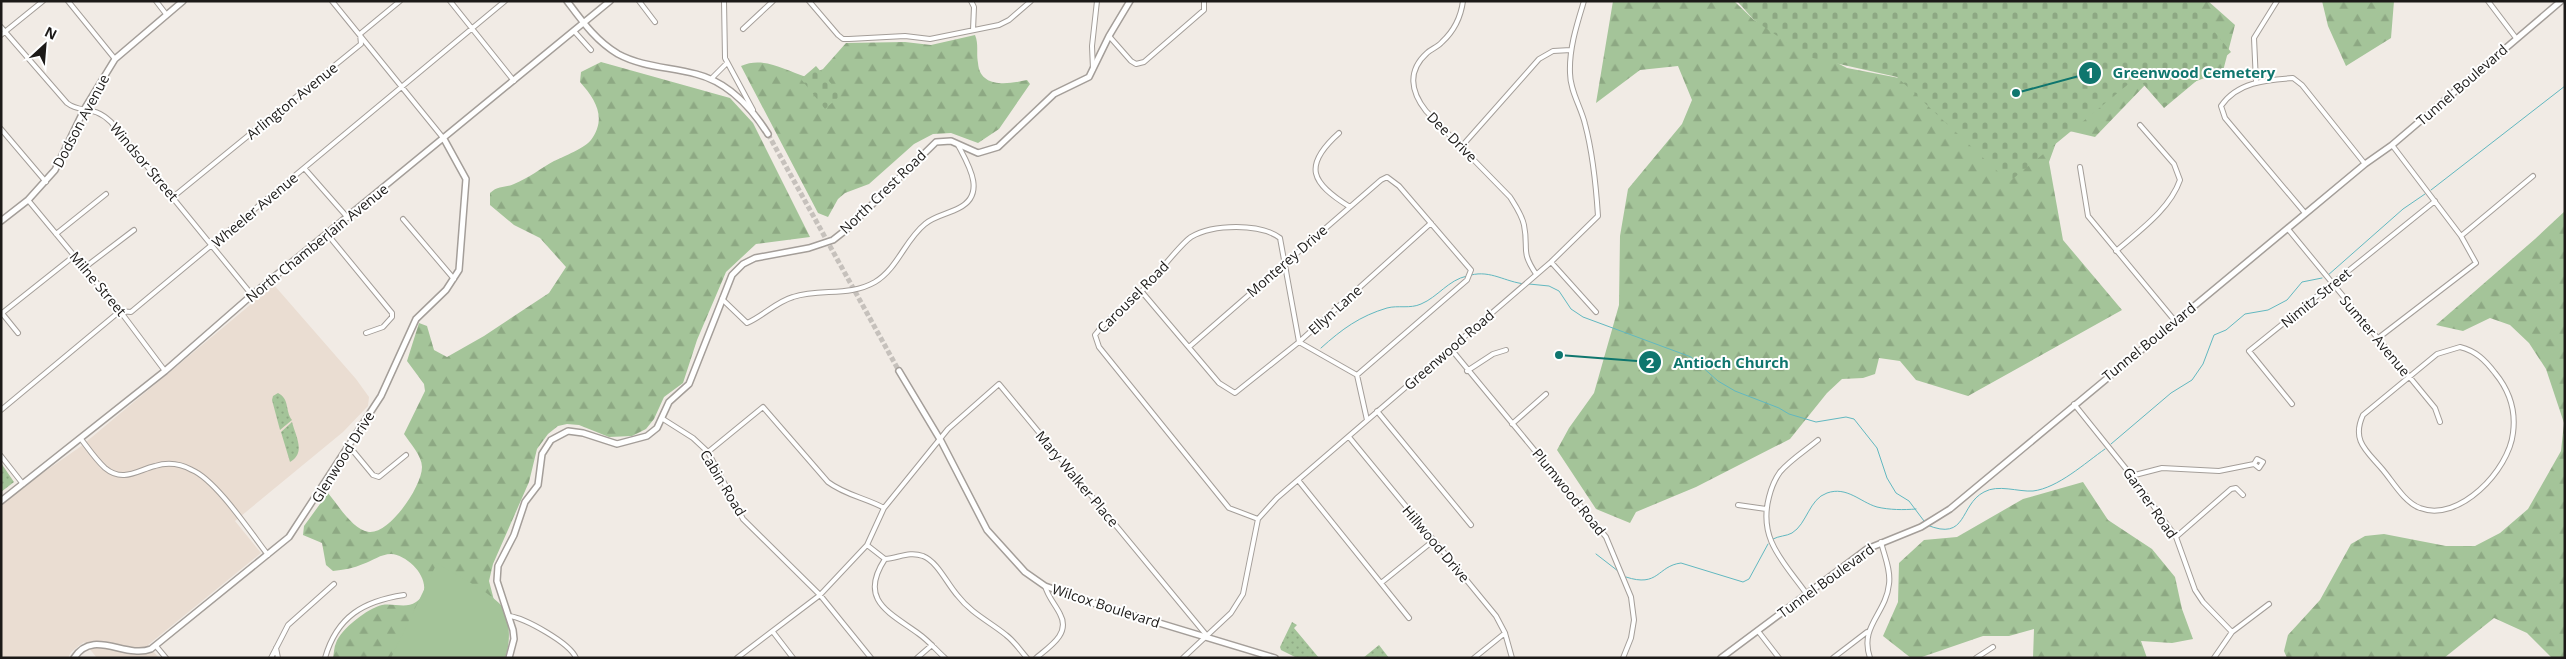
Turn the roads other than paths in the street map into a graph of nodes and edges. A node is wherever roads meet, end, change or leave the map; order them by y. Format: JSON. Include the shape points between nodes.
{"nodes":[{"id":1,"x":43,"y":1,"type":"edge"},
{"id":2,"x":68,"y":1,"type":"edge"},
{"id":3,"x":156,"y":1,"type":"edge"},
{"id":4,"x":183,"y":1,"type":"edge"},
{"id":5,"x":332,"y":1,"type":"edge"},
{"id":6,"x":400,"y":1,"type":"edge"},
{"id":7,"x":450,"y":1,"type":"edge"},
{"id":8,"x":505,"y":1,"type":"edge"},
{"id":9,"x":567,"y":1,"type":"edge"},
{"id":10,"x":610,"y":1,"type":"edge"},
{"id":11,"x":639,"y":1,"type":"edge"},
{"id":12,"x":724,"y":1,"type":"edge"},
{"id":13,"x":773,"y":1,"type":"edge"},
{"id":14,"x":808,"y":1,"type":"edge"},
{"id":15,"x":971,"y":1,"type":"edge"},
{"id":16,"x":1031,"y":1,"type":"edge"},
{"id":17,"x":1097,"y":1,"type":"edge"},
{"id":18,"x":1130,"y":1,"type":"edge"},
{"id":19,"x":1204,"y":1,"type":"edge"},
{"id":20,"x":1463,"y":1,"type":"edge"},
{"id":21,"x":1584,"y":1,"type":"edge"},
{"id":22,"x":2277,"y":1,"type":"edge"},
{"id":23,"x":2488,"y":1,"type":"edge"},
{"id":24,"x":2562,"y":1,"type":"edge"},
{"id":25,"x":166,"y":14,"type":"junction"},
{"id":26,"x":655,"y":22,"type":"dead end"},
{"id":27,"x":584,"y":23,"type":"junction"},
{"id":28,"x":1,"y":27,"type":"edge"},
{"id":29,"x":473,"y":28,"type":"junction"},
{"id":30,"x":743,"y":29,"type":"dead end"},
{"id":31,"x":973,"y":30,"type":"junction"},
{"id":32,"x":574,"y":31,"type":"junction"},
{"id":33,"x":3,"y":33,"type":"edge"},
{"id":34,"x":360,"y":34,"type":"junction"},
{"id":35,"x":1109,"y":36,"type":"junction"},
{"id":36,"x":2516,"y":38,"type":"junction"},
{"id":37,"x":591,"y":50,"type":"dead end"},
{"id":38,"x":1571,"y":50,"type":"junction"},
{"id":39,"x":115,"y":59,"type":"junction"},
{"id":40,"x":727,"y":63,"type":"junction"},
{"id":41,"x":1094,"y":71,"type":"junction"},
{"id":42,"x":711,"y":79,"type":"junction"},
{"id":43,"x":514,"y":81,"type":"junction"},
{"id":44,"x":2256,"y":82,"type":"junction"},
{"id":45,"x":402,"y":88,"type":"junction"},
{"id":46,"x":85,"y":108,"type":"junction"},
{"id":47,"x":754,"y":112,"type":"junction"},
{"id":48,"x":2140,"y":125,"type":"dead end"},
{"id":49,"x":1,"y":130,"type":"edge"},
{"id":50,"x":1339,"y":133,"type":"dead end"},
{"id":51,"x":768,"y":134,"type":"tunnel mouth"},
{"id":52,"x":444,"y":139,"type":"junction"},
{"id":53,"x":958,"y":145,"type":"junction"},
{"id":54,"x":2392,"y":145,"type":"junction"},
{"id":55,"x":1462,"y":146,"type":"junction"},
{"id":56,"x":2365,"y":164,"type":"junction"},
{"id":57,"x":2080,"y":167,"type":"dead end"},
{"id":58,"x":305,"y":169,"type":"junction"},
{"id":59,"x":2533,"y":176,"type":"dead end"},
{"id":60,"x":46,"y":182,"type":"junction"},
{"id":61,"x":106,"y":194,"type":"dead end"},
{"id":62,"x":173,"y":197,"type":"junction"},
{"id":63,"x":28,"y":200,"type":"junction"},
{"id":64,"x":2435,"y":200,"type":"junction"},
{"id":65,"x":1350,"y":207,"type":"junction"},
{"id":66,"x":2306,"y":213,"type":"junction"},
{"id":67,"x":348,"y":218,"type":"junction"},
{"id":68,"x":403,"y":218,"type":"dead end"},
{"id":69,"x":1,"y":221,"type":"edge"},
{"id":70,"x":1431,"y":223,"type":"junction"},
{"id":71,"x":2288,"y":229,"type":"junction"},
{"id":72,"x":134,"y":230,"type":"dead end"},
{"id":73,"x":56,"y":234,"type":"junction"},
{"id":74,"x":328,"y":235,"type":"junction"},
{"id":75,"x":2462,"y":236,"type":"junction"},
{"id":76,"x":212,"y":246,"type":"junction"},
{"id":77,"x":2116,"y":251,"type":"junction"},
{"id":78,"x":74,"y":256,"type":"junction"},
{"id":79,"x":1551,"y":262,"type":"junction"},
{"id":80,"x":1285,"y":263,"type":"junction"},
{"id":81,"x":84,"y":268,"type":"junction"},
{"id":82,"x":1536,"y":274,"type":"junction"},
{"id":83,"x":454,"y":279,"type":"junction"},
{"id":84,"x":2332,"y":285,"type":"junction"},
{"id":85,"x":1142,"y":292,"type":"junction"},
{"id":86,"x":252,"y":295,"type":"junction"},
{"id":87,"x":722,"y":299,"type":"junction"},
{"id":88,"x":120,"y":311,"type":"junction"},
{"id":89,"x":1596,"y":312,"type":"dead end"},
{"id":90,"x":2,"y":313,"type":"edge"},
{"id":91,"x":2174,"y":321,"type":"junction"},
{"id":92,"x":18,"y":333,"type":"dead end"},
{"id":93,"x":366,"y":333,"type":"dead end"},
{"id":94,"x":2376,"y":339,"type":"junction"},
{"id":95,"x":1299,"y":342,"type":"junction"},
{"id":96,"x":1189,"y":347,"type":"junction"},
{"id":97,"x":1450,"y":349,"type":"junction"},
{"id":98,"x":1506,"y":350,"type":"dead end"},
{"id":99,"x":165,"y":371,"type":"junction"},
{"id":100,"x":899,"y":371,"type":"tunnel mouth"},
{"id":101,"x":1467,"y":371,"type":"junction"},
{"id":102,"x":1357,"y":374,"type":"junction"},
{"id":103,"x":2410,"y":377,"type":"junction"},
{"id":104,"x":1546,"y":394,"type":"dead end"},
{"id":105,"x":2074,"y":404,"type":"junction"},
{"id":106,"x":2292,"y":404,"type":"dead end"},
{"id":107,"x":1,"y":410,"type":"edge"},
{"id":108,"x":1377,"y":411,"type":"junction"},
{"id":109,"x":663,"y":419,"type":"junction"},
{"id":110,"x":1367,"y":420,"type":"junction"},
{"id":111,"x":2440,"y":422,"type":"dead end"},
{"id":112,"x":1512,"y":424,"type":"junction"},
{"id":113,"x":1349,"y":437,"type":"junction"},
{"id":114,"x":80,"y":439,"type":"junction"},
{"id":115,"x":1818,"y":440,"type":"dead end"},
{"id":116,"x":940,"y":441,"type":"junction"},
{"id":117,"x":349,"y":446,"type":"junction"},
{"id":118,"x":708,"y":452,"type":"junction"},
{"id":119,"x":406,"y":455,"type":"dead end"},
{"id":120,"x":1,"y":456,"type":"edge"},
{"id":121,"x":2254,"y":464,"type":"dead end"},
{"id":122,"x":2131,"y":476,"type":"junction"},
{"id":123,"x":1298,"y":480,"type":"junction"},
{"id":124,"x":23,"y":484,"type":"junction"},
{"id":125,"x":2243,"y":495,"type":"dead end"},
{"id":126,"x":1,"y":500,"type":"edge"},
{"id":127,"x":1738,"y":505,"type":"dead end"},
{"id":128,"x":884,"y":508,"type":"junction"},
{"id":129,"x":1766,"y":509,"type":"junction"},
{"id":130,"x":1258,"y":519,"type":"junction"},
{"id":131,"x":1471,"y":525,"type":"dead end"},
{"id":132,"x":2176,"y":537,"type":"junction"},
{"id":133,"x":1433,"y":541,"type":"junction"},
{"id":134,"x":1881,"y":542,"type":"junction"},
{"id":135,"x":867,"y":544,"type":"junction"},
{"id":136,"x":268,"y":555,"type":"junction"},
{"id":137,"x":885,"y":559,"type":"junction"},
{"id":138,"x":1382,"y":583,"type":"junction"},
{"id":139,"x":334,"y":584,"type":"dead end"},
{"id":140,"x":1045,"y":586,"type":"junction"},
{"id":141,"x":1806,"y":593,"type":"junction"},
{"id":142,"x":404,"y":595,"type":"dead end"},
{"id":143,"x":820,"y":595,"type":"junction"},
{"id":144,"x":2269,"y":604,"type":"dead end"},
{"id":145,"x":509,"y":616,"type":"junction"},
{"id":146,"x":1409,"y":618,"type":"dead end"},
{"id":147,"x":1758,"y":631,"type":"junction"},
{"id":148,"x":1867,"y":631,"type":"junction"},
{"id":149,"x":773,"y":632,"type":"junction"},
{"id":150,"x":2232,"y":632,"type":"junction"},
{"id":151,"x":1505,"y":633,"type":"junction"},
{"id":152,"x":1208,"y":637,"type":"junction"},
{"id":153,"x":932,"y":645,"type":"junction"},
{"id":154,"x":156,"y":646,"type":"junction"},
{"id":155,"x":1993,"y":647,"type":"dead end"},
{"id":156,"x":276,"y":648,"type":"junction"},
{"id":157,"x":74,"y":658,"type":"edge"},
{"id":158,"x":166,"y":658,"type":"edge"},
{"id":159,"x":271,"y":658,"type":"edge"},
{"id":160,"x":278,"y":658,"type":"edge"},
{"id":161,"x":325,"y":658,"type":"edge"},
{"id":162,"x":509,"y":658,"type":"edge"},
{"id":163,"x":576,"y":658,"type":"edge"},
{"id":164,"x":737,"y":658,"type":"edge"},
{"id":165,"x":793,"y":658,"type":"edge"},
{"id":166,"x":871,"y":658,"type":"edge"},
{"id":167,"x":916,"y":658,"type":"edge"},
{"id":168,"x":945,"y":658,"type":"edge"},
{"id":169,"x":1027,"y":658,"type":"edge"},
{"id":170,"x":1036,"y":658,"type":"edge"},
{"id":171,"x":1183,"y":658,"type":"edge"},
{"id":172,"x":1275,"y":658,"type":"edge"},
{"id":173,"x":1474,"y":658,"type":"edge"},
{"id":174,"x":1512,"y":658,"type":"edge"},
{"id":175,"x":1623,"y":658,"type":"edge"},
{"id":176,"x":1721,"y":658,"type":"edge"},
{"id":177,"x":1779,"y":658,"type":"edge"},
{"id":178,"x":1833,"y":658,"type":"edge"},
{"id":179,"x":1870,"y":658,"type":"edge"},
{"id":180,"x":1976,"y":658,"type":"edge"},
{"id":181,"x":2214,"y":658,"type":"edge"}],
"edges":[{"from":1,"to":33,"type":"street"},
{"from":2,"to":39,"type":"street"},
{"from":3,"to":25,"type":"street"},
{"from":4,"to":25,"type":"street","name":"Dodson Avenue"},
{"from":5,"to":34,"type":"street"},
{"from":6,"to":34,"type":"street","name":"Arlington Avenue"},
{"from":7,"to":29,"type":"street"},
{"from":8,"to":29,"type":"street","name":"Wheeler Avenue"},
{"from":9,"to":27,"type":"street"},
{"from":10,"to":27,"type":"street","name":"North Chamberlain Avenue"},
{"from":11,"to":26,"type":"street"},
{"from":12,"to":40,"type":"street"},
{"from":13,"to":30,"type":"street"},
{"from":14,"to":31,"type":"street","via":[[842,39],[896,36],[930,39]]},
{"from":15,"to":31,"type":"street","via":[[974,7]]},
{"from":16,"to":31,"type":"street","via":[[999,25]]},
{"from":17,"to":41,"type":"street","via":[[1092,46]]},
{"from":18,"to":35,"type":"street"},
{"from":19,"to":35,"type":"street","via":[[1204,10],[1144,62],[1136,64],[1131,61]]},
{"from":20,"to":55,"type":"street","name":"Dee Drive","via":[[1459,18],[1451,31],[1442,43],[1419,60],[1412,79],[1417,100]]},
{"from":21,"to":38,"type":"street","name":"Greenwood Road"},
{"from":22,"to":44,"type":"street","via":[[2254,38]]},
{"from":23,"to":36,"type":"street"},
{"from":24,"to":36,"type":"street","name":"Tunnel Boulevard"},
{"from":25,"to":39,"type":"street","name":"Dodson Avenue"},
{"from":27,"to":32,"type":"street","name":"North Chamberlain Avenue"},
{"from":27,"to":42,"type":"street","via":[[605,46],[619,54],[644,64]]},
{"from":28,"to":33,"type":"street","name":"Windsor Street"},
{"from":29,"to":43,"type":"street"},
{"from":29,"to":45,"type":"street","name":"Wheeler Avenue"},
{"from":32,"to":37,"type":"street"},
{"from":32,"to":43,"type":"street","name":"North Chamberlain Avenue"},
{"from":33,"to":46,"type":"street","name":"Windsor Street","via":[[67,103],[73,108]]},
{"from":34,"to":45,"type":"street"},
{"from":34,"to":62,"type":"street","name":"Arlington Avenue","via":[[361,44]]},
{"from":35,"to":41,"type":"street"},
{"from":36,"to":54,"type":"street","name":"Tunnel Boulevard"},
{"from":38,"to":55,"type":"street","via":[[1552,51],[1539,59]]},
{"from":38,"to":79,"type":"street","name":"Greenwood Road","via":[[1571,86],[1585,122],[1598,216]]},
{"from":39,"to":46,"type":"street","name":"Dodson Avenue"},
{"from":40,"to":42,"type":"street"},
{"from":40,"to":47,"type":"street"},
{"from":41,"to":53,"type":"street","name":"North Crest Road","via":[[1084,81],[1054,94],[998,147],[978,153]]},
{"from":42,"to":47,"type":"street"},
{"from":43,"to":52,"type":"street","name":"North Chamberlain Avenue"},
{"from":44,"to":56,"type":"street","via":[[2293,78]]},
{"from":44,"to":66,"type":"street","via":[[2228,97],[2221,106],[2225,118]]},
{"from":45,"to":52,"type":"street"},
{"from":45,"to":58,"type":"street","name":"Wheeler Avenue"},
{"from":46,"to":60,"type":"street","name":"Dodson Avenue"},
{"from":46,"to":62,"type":"street","name":"Windsor Street","via":[[103,114],[111,122]]},
{"from":47,"to":51,"type":"street"},
{"from":48,"to":77,"type":"street","via":[[2174,164],[2180,180],[2177,189],[2153,218]]},
{"from":49,"to":60,"type":"street"},
{"from":50,"to":65,"type":"street","via":[[1321,150],[1314,164],[1318,179],[1328,193]]},
{"from":52,"to":67,"type":"street","name":"North Chamberlain Avenue"},
{"from":52,"to":83,"type":"street","name":"Glenwood Drive","via":[[466,179],[459,270]]},
{"from":53,"to":87,"type":"street","name":"North Crest Road","via":[[945,140],[936,142],[833,240],[782,255],[755,258],[743,264],[732,275]]},
{"from":53,"to":87,"type":"street","via":[[972,173],[975,184],[972,195],[961,208],[929,220],[919,229],[894,266],[876,282],[838,294],[793,297],[747,323]]},
{"from":54,"to":56,"type":"street","name":"Tunnel Boulevard"},
{"from":54,"to":64,"type":"street"},
{"from":55,"to":82,"type":"street","name":"Dee Drive","via":[[1517,208],[1524,223],[1525,254]]},
{"from":56,"to":66,"type":"street","name":"Tunnel Boulevard"},
{"from":57,"to":77,"type":"street","via":[[2088,216]]},
{"from":58,"to":67,"type":"street"},
{"from":58,"to":76,"type":"street","name":"Wheeler Avenue"},
{"from":59,"to":75,"type":"street"},
{"from":60,"to":63,"type":"street","name":"Dodson Avenue"},
{"from":61,"to":73,"type":"street"},
{"from":62,"to":76,"type":"street","name":"Windsor Street"},
{"from":63,"to":69,"type":"street","name":"Dodson Avenue"},
{"from":63,"to":73,"type":"street","name":"Milne Street"},
{"from":64,"to":75,"type":"street"},
{"from":64,"to":84,"type":"street","name":"Nimitz Street"},
{"from":65,"to":70,"type":"street","name":"Monterey Drive","via":[[1387,177]]},
{"from":65,"to":80,"type":"street","name":"Monterey Drive"},
{"from":66,"to":71,"type":"street","name":"Tunnel Boulevard"},
{"from":67,"to":74,"type":"street","name":"North Chamberlain Avenue"},
{"from":68,"to":83,"type":"street"},
{"from":70,"to":95,"type":"street","name":"Ellyn Lane"},
{"from":70,"to":102,"type":"street","via":[[1471,270],[1467,280]]},
{"from":71,"to":84,"type":"street","name":"Sumter Avenue"},
{"from":71,"to":91,"type":"street","name":"Tunnel Boulevard"},
{"from":72,"to":81,"type":"street"},
{"from":73,"to":78,"type":"street","name":"Milne Street"},
{"from":74,"to":86,"type":"street","name":"North Chamberlain Avenue"},
{"from":74,"to":93,"type":"street","via":[[392,312],[392,317],[383,327]]},
{"from":75,"to":94,"type":"street","via":[[2476,263]]},
{"from":76,"to":86,"type":"street","name":"Windsor Street"},
{"from":76,"to":88,"type":"street","name":"Wheeler Avenue","via":[[130,312]]},
{"from":77,"to":91,"type":"street"},
{"from":78,"to":81,"type":"street","name":"Milne Street"},
{"from":78,"to":90,"type":"street"},
{"from":79,"to":82,"type":"street","name":"Greenwood Road"},
{"from":79,"to":89,"type":"street"},
{"from":80,"to":85,"type":"street","name":"Carousel Road","via":[[1280,238],[1271,231],[1238,227],[1214,229],[1191,237]]},
{"from":80,"to":95,"type":"street","name":"Carousel Road"},
{"from":80,"to":96,"type":"street","name":"Monterey Drive"},
{"from":81,"to":88,"type":"street","name":"Milne Street"},
{"from":82,"to":97,"type":"street","name":"Greenwood Road"},
{"from":83,"to":117,"type":"street","name":"Glenwood Drive","via":[[416,318],[381,396]]},
{"from":84,"to":94,"type":"street","name":"Sumter Avenue"},
{"from":84,"to":106,"type":"street","name":"Nimitz Street","via":[[2249,351]]},
{"from":85,"to":96,"type":"street"},
{"from":85,"to":130,"type":"street","name":"Carousel Road","via":[[1095,335],[1098,347],[1229,508]]},
{"from":86,"to":99,"type":"street","name":"North Chamberlain Avenue"},
{"from":87,"to":109,"type":"street","name":"North Crest Road","via":[[689,384],[669,402]]},
{"from":88,"to":99,"type":"street","name":"Milne Street"},
{"from":88,"to":107,"type":"street","name":"Wheeler Avenue"},
{"from":90,"to":92,"type":"street"},
{"from":91,"to":105,"type":"street","name":"Tunnel Boulevard"},
{"from":94,"to":103,"type":"street","name":"Sumter Avenue"},
{"from":95,"to":96,"type":"street","name":"Ellyn Lane","via":[[1235,392],[1219,383]]},
{"from":95,"to":102,"type":"street"},
{"from":97,"to":101,"type":"street","name":"Plumwood Road"},
{"from":97,"to":108,"type":"street","name":"Greenwood Road"},
{"from":98,"to":101,"type":"street","via":[[1493,354]]},
{"from":99,"to":114,"type":"street","name":"North Chamberlain Avenue"},
{"from":100,"to":116,"type":"street","name":"Wilcox Boulevard"},
{"from":101,"to":112,"type":"street","name":"Plumwood Road"},
{"from":102,"to":110,"type":"street"},
{"from":103,"to":103,"type":"street","via":[[2363,415],[2357,436],[2418,508],[2446,510],[2463,503],[2480,490],[2499,468],[2514,434],[2512,405],[2488,364],[2470,350],[2460,347],[2437,354]]},
{"from":103,"to":111,"type":"street","name":"Sumter Avenue","via":[[2435,408]]},
{"from":104,"to":112,"type":"street"},
{"from":105,"to":122,"type":"street","name":"Garner Road"},
{"from":105,"to":134,"type":"street","name":"Tunnel Boulevard","via":[[1950,509],[1921,527]]},
{"from":108,"to":110,"type":"street","name":"Greenwood Road"},
{"from":108,"to":131,"type":"street"},
{"from":109,"to":118,"type":"street","name":"Cabin Road"},
{"from":109,"to":145,"type":"street","name":"North Crest Road","via":[[647,436],[618,444],[568,431],[551,440],[542,454],[538,485],[525,502],[514,535],[498,566],[497,581]]},
{"from":110,"to":113,"type":"street","name":"Greenwood Road"},
{"from":112,"to":175,"type":"street","name":"Plumwood Road","via":[[1606,537],[1620,566],[1631,597],[1634,620]]},
{"from":113,"to":123,"type":"street","name":"Greenwood Road"},
{"from":113,"to":133,"type":"street","name":"Hillwood Drive"},
{"from":114,"to":124,"type":"street","name":"North Chamberlain Avenue"},
{"from":114,"to":136,"type":"street","via":[[105,468],[116,474],[138,474],[154,466],[174,464],[200,474]]},
{"from":115,"to":129,"type":"street","via":[[1780,472]]},
{"from":116,"to":128,"type":"street"},
{"from":116,"to":140,"type":"street","name":"Wilcox Boulevard","via":[[987,530],[1025,572]]},
{"from":116,"to":152,"type":"street","name":"Mary Walker Place","via":[[948,429],[998,384]]},
{"from":117,"to":119,"type":"street","via":[[373,475],[379,477]]},
{"from":117,"to":136,"type":"street","name":"Glenwood Drive","via":[[289,537]]},
{"from":118,"to":128,"type":"street","via":[[763,407],[828,482],[840,491]]},
{"from":118,"to":143,"type":"street","name":"Cabin Road","via":[[743,519]]},
{"from":120,"to":124,"type":"street"},
{"from":121,"to":122,"type":"street","via":[[2219,471],[2162,468]]},
{"from":122,"to":132,"type":"street","name":"Garner Road"},
{"from":123,"to":130,"type":"street","name":"Greenwood Road"},
{"from":123,"to":138,"type":"street"},
{"from":124,"to":126,"type":"street","name":"North Chamberlain Avenue"},
{"from":125,"to":132,"type":"street","via":[[2236,488],[2232,489]]},
{"from":127,"to":129,"type":"street"},
{"from":128,"to":135,"type":"street"},
{"from":129,"to":141,"type":"street","via":[[1767,534]]},
{"from":130,"to":152,"type":"street","via":[[1243,594],[1231,613]]},
{"from":132,"to":150,"type":"street","name":"Garner Road","via":[[2195,590]]},
{"from":133,"to":138,"type":"street"},
{"from":133,"to":151,"type":"street","name":"Hillwood Drive","via":[[1496,616]]},
{"from":134,"to":141,"type":"street","name":"Tunnel Boulevard"},
{"from":134,"to":148,"type":"street","via":[[1889,583],[1885,601]]},
{"from":135,"to":137,"type":"street"},
{"from":135,"to":143,"type":"street"},
{"from":136,"to":154,"type":"street","name":"Glenwood Drive"},
{"from":137,"to":153,"type":"street","via":[[875,578],[877,600]]},
{"from":137,"to":169,"type":"street","via":[[908,553],[931,560],[958,597],[980,618],[1006,635]]},
{"from":138,"to":146,"type":"street"},
{"from":139,"to":156,"type":"street","via":[[288,624]]},
{"from":140,"to":152,"type":"street","name":"Wilcox Boulevard"},
{"from":140,"to":170,"type":"street","via":[[1048,597],[1060,613],[1063,630],[1059,639]]},
{"from":141,"to":147,"type":"street","name":"Tunnel Boulevard"},
{"from":142,"to":161,"type":"street","via":[[382,598],[356,609],[339,629]]},
{"from":143,"to":149,"type":"street"},
{"from":143,"to":166,"type":"street","name":"Cabin Road"},
{"from":144,"to":150,"type":"street"},
{"from":145,"to":162,"type":"street","name":"North Crest Road","via":[[514,639]]},
{"from":145,"to":163,"type":"street","via":[[519,617],[569,648]]},
{"from":147,"to":176,"type":"street","name":"Tunnel Boulevard"},
{"from":147,"to":177,"type":"street"},
{"from":148,"to":178,"type":"street"},
{"from":148,"to":179,"type":"street","via":[[1866,646]]},
{"from":149,"to":164,"type":"street"},
{"from":149,"to":165,"type":"street"},
{"from":150,"to":181,"type":"street"},
{"from":151,"to":173,"type":"street"},
{"from":151,"to":174,"type":"street","name":"Hillwood Drive"},
{"from":152,"to":171,"type":"street"},
{"from":152,"to":172,"type":"street","name":"Wilcox Boulevard"},
{"from":153,"to":167,"type":"street"},
{"from":153,"to":168,"type":"street"},
{"from":154,"to":157,"type":"street","name":"Glenwood Drive","via":[[135,653],[107,645],[88,645]]},
{"from":154,"to":158,"type":"street"},
{"from":155,"to":180,"type":"street"},
{"from":156,"to":159,"type":"street"},
{"from":156,"to":160,"type":"street"}]}
